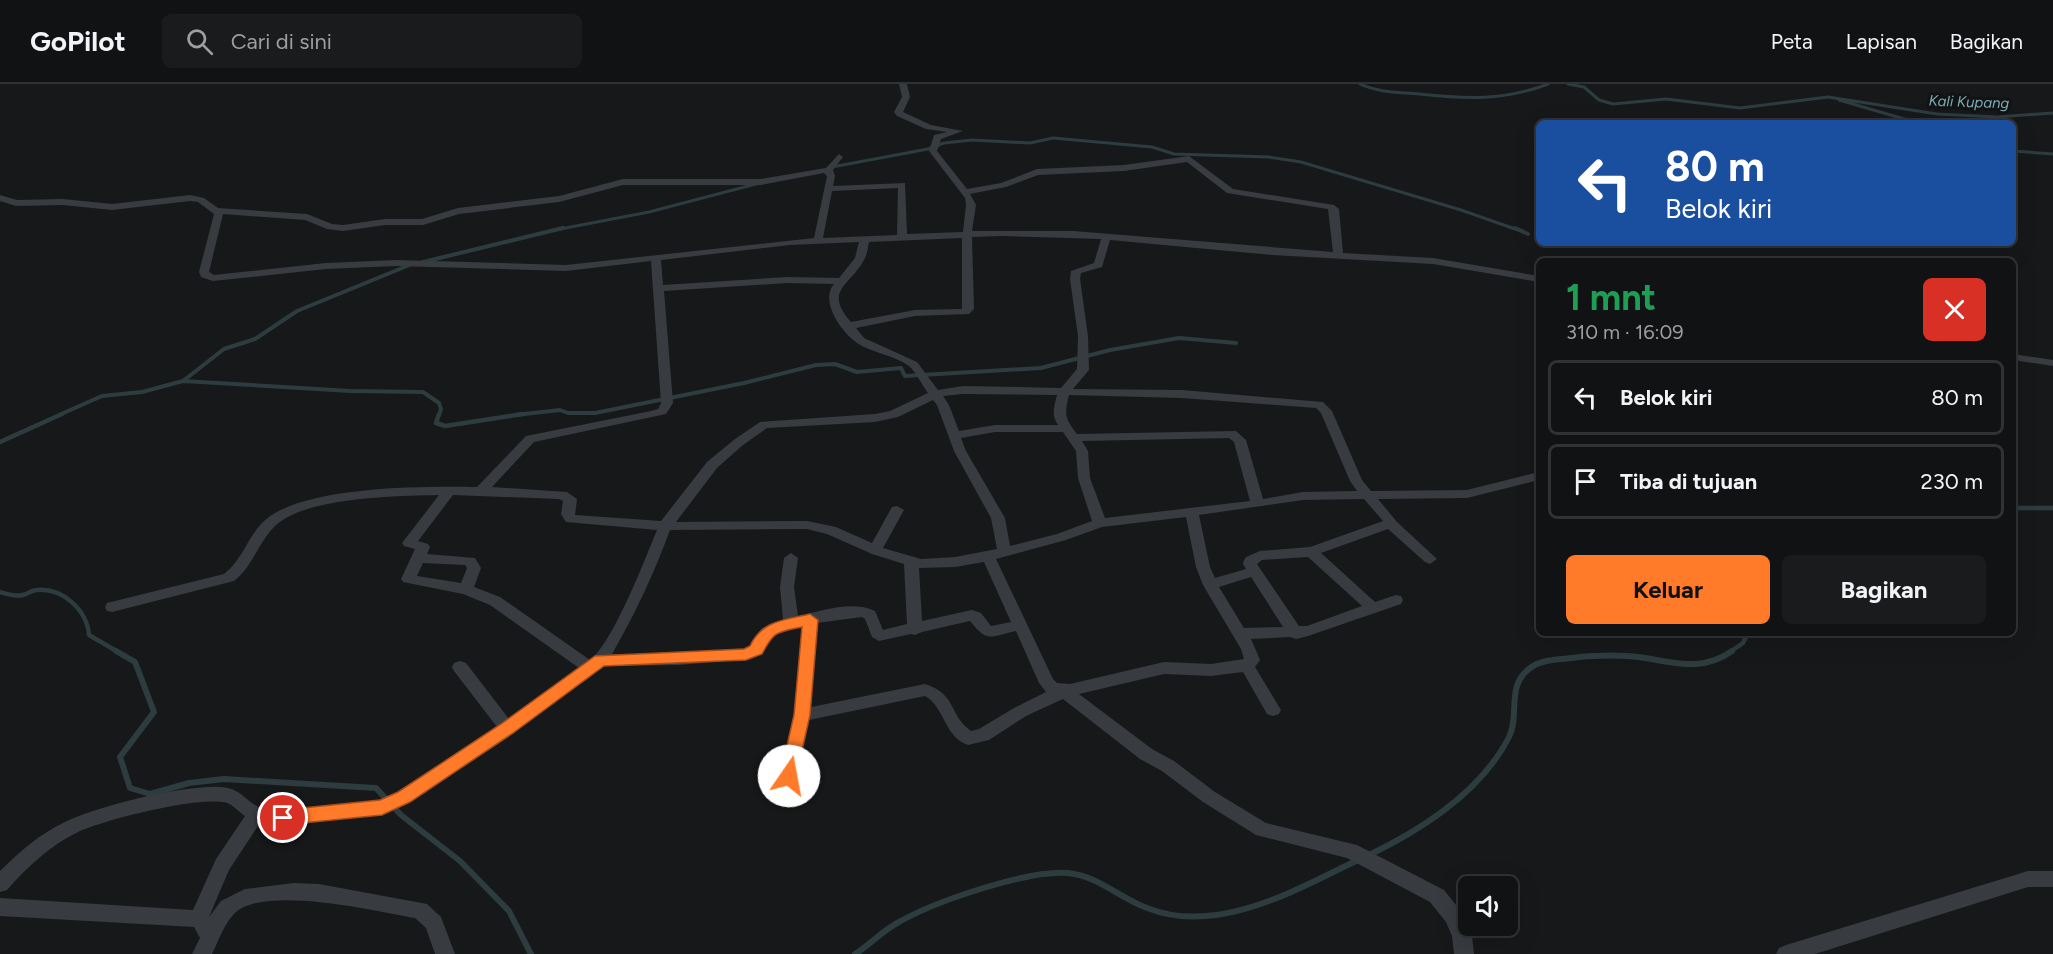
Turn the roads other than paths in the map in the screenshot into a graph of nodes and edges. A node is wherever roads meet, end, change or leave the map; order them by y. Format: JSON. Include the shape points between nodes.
{"nodes":[{"id":1,"x":903,"y":84,"type":"edge"},
{"id":2,"x":839,"y":157,"type":"dead end"},
{"id":3,"x":829,"y":168,"type":"junction"},
{"id":4,"x":828,"y":189,"type":"junction"},
{"id":5,"x":965,"y":192,"type":"junction"},
{"id":6,"x":0,"y":198,"type":"edge"},
{"id":7,"x":218,"y":211,"type":"junction"},
{"id":8,"x":967,"y":234,"type":"junction"},
{"id":9,"x":902,"y":237,"type":"junction"},
{"id":10,"x":1106,"y":237,"type":"junction"},
{"id":11,"x":865,"y":238,"type":"junction"},
{"id":12,"x":818,"y":240,"type":"junction"},
{"id":13,"x":1338,"y":255,"type":"junction"},
{"id":14,"x":656,"y":258,"type":"junction"},
{"id":15,"x":1536,"y":278,"type":"edge"},
{"id":16,"x":843,"y":281,"type":"junction"},
{"id":17,"x":658,"y":288,"type":"junction"},
{"id":18,"x":849,"y":326,"type":"junction"},
{"id":19,"x":2016,"y":357,"type":"edge"},
{"id":20,"x":2053,"y":363,"type":"edge"},
{"id":21,"x":1064,"y":392,"type":"junction"},
{"id":22,"x":935,"y":394,"type":"junction"},
{"id":23,"x":1069,"y":433,"type":"junction"},
{"id":24,"x":955,"y":436,"type":"junction"},
{"id":25,"x":1536,"y":477,"type":"edge"},
{"id":26,"x":482,"y":489,"type":"junction"},
{"id":27,"x":449,"y":491,"type":"junction"},
{"id":28,"x":1365,"y":493,"type":"junction"},
{"id":29,"x":1258,"y":504,"type":"junction"},
{"id":30,"x":897,"y":510,"type":"dead end"},
{"id":31,"x":1192,"y":512,"type":"junction"},
{"id":32,"x":1100,"y":523,"type":"junction"},
{"id":33,"x":1390,"y":524,"type":"junction"},
{"id":34,"x":665,"y":526,"type":"junction"},
{"id":35,"x":875,"y":550,"type":"junction"},
{"id":36,"x":1004,"y":552,"type":"junction"},
{"id":37,"x":1311,"y":552,"type":"junction"},
{"id":38,"x":988,"y":556,"type":"junction"},
{"id":39,"x":418,"y":558,"type":"junction"},
{"id":40,"x":791,"y":558,"type":"dead end"},
{"id":41,"x":1430,"y":560,"type":"dead end"},
{"id":42,"x":910,"y":561,"type":"junction"},
{"id":43,"x":1254,"y":571,"type":"junction"},
{"id":44,"x":1210,"y":585,"type":"junction"},
{"id":45,"x":466,"y":589,"type":"junction"},
{"id":46,"x":1396,"y":600,"type":"dead end"},
{"id":47,"x":112,"y":607,"type":"dead end"},
{"id":48,"x":1373,"y":608,"type":"junction"},
{"id":49,"x":810,"y":620,"type":"junction"},
{"id":50,"x":791,"y":623,"type":"junction"},
{"id":51,"x":1021,"y":624,"type":"junction"},
{"id":52,"x":915,"y":630,"type":"junction"},
{"id":53,"x":1238,"y":634,"type":"junction"},
{"id":54,"x":1296,"y":634,"type":"junction"},
{"id":55,"x":595,"y":664,"type":"junction"},
{"id":56,"x":1247,"y":666,"type":"junction"},
{"id":57,"x":460,"y":667,"type":"dead end"},
{"id":58,"x":1065,"y":691,"type":"junction"},
{"id":59,"x":1273,"y":710,"type":"dead end"},
{"id":60,"x":802,"y":715,"type":"junction"},
{"id":61,"x":507,"y":729,"type":"junction"},
{"id":62,"x":789,"y":776,"type":"dead end"},
{"id":63,"x":256,"y":815,"type":"junction"},
{"id":64,"x":2053,"y":879,"type":"edge"},
{"id":65,"x":0,"y":884,"type":"edge"},
{"id":66,"x":0,"y":907,"type":"edge"},
{"id":67,"x":204,"y":926,"type":"junction"},
{"id":68,"x":202,"y":954,"type":"edge"},
{"id":69,"x":445,"y":954,"type":"edge"},
{"id":70,"x":1464,"y":954,"type":"edge"},
{"id":71,"x":1786,"y":954,"type":"edge"}],
"edges":[{"from":1,"to":5,"type":"street","via":[[906,97],[900,114],[929,127],[959,131],[937,137],[933,147]]},
{"from":2,"to":3,"type":"street"},
{"from":3,"to":4,"type":"street"},
{"from":3,"to":7,"type":"street","via":[[761,182],[637,181],[544,202],[458,212],[423,222],[343,228],[307,217]]},
{"from":4,"to":9,"type":"street","via":[[902,185]]},
{"from":4,"to":12,"type":"street"},
{"from":5,"to":8,"type":"street","via":[[971,205]]},
{"from":5,"to":13,"type":"street","via":[[1003,185],[1037,172],[1124,168],[1189,159],[1230,191],[1331,207]]},
{"from":6,"to":7,"type":"street","via":[[16,203],[112,207],[190,198]]},
{"from":7,"to":14,"type":"street","via":[[219,221],[204,272],[208,278],[396,263],[566,268]]},
{"from":8,"to":9,"type":"street"},
{"from":8,"to":10,"type":"street"},
{"from":8,"to":18,"type":"street","via":[[969,311],[915,313]]},
{"from":9,"to":11,"type":"street"},
{"from":10,"to":13,"type":"street"},
{"from":10,"to":21,"type":"street","via":[[1098,265],[1076,271],[1083,370]]},
{"from":11,"to":12,"type":"street"},
{"from":11,"to":16,"type":"street","via":[[860,259]]},
{"from":12,"to":14,"type":"street"},
{"from":13,"to":15,"type":"street","via":[[1433,261]]},
{"from":14,"to":17,"type":"street"},
{"from":16,"to":17,"type":"street","via":[[787,280]]},
{"from":16,"to":18,"type":"street","via":[[834,290],[833,300]]},
{"from":17,"to":26,"type":"street","via":[[665,407],[654,414],[530,439]]},
{"from":18,"to":22,"type":"street","via":[[861,340],[913,364]]},
{"from":19,"to":20,"type":"street"},
{"from":21,"to":22,"type":"street","via":[[963,390]]},
{"from":21,"to":23,"type":"street","via":[[1059,411]]},
{"from":21,"to":28,"type":"street","via":[[1182,394],[1319,405],[1326,411]]},
{"from":22,"to":24,"type":"street","via":[[946,410]]},
{"from":22,"to":34,"type":"street","via":[[894,414],[875,418],[765,425],[712,465]]},
{"from":23,"to":24,"type":"street","via":[[986,429]]},
{"from":23,"to":29,"type":"street","via":[[1232,434],[1240,440]]},
{"from":23,"to":32,"type":"street","via":[[1082,452],[1084,478]]},
{"from":24,"to":36,"type":"street","via":[[998,518]]},
{"from":25,"to":28,"type":"street","via":[[1467,494]]},
{"from":26,"to":27,"type":"street"},
{"from":26,"to":34,"type":"street","via":[[567,496],[571,519]]},
{"from":27,"to":39,"type":"street","via":[[409,543],[423,547]]},
{"from":27,"to":47,"type":"street","via":[[345,498],[287,512],[263,531],[240,570],[229,578]]},
{"from":28,"to":29,"type":"street","via":[[1303,496]]},
{"from":28,"to":33,"type":"street","via":[[1390,517]]},
{"from":29,"to":31,"type":"street"},
{"from":30,"to":35,"type":"street"},
{"from":31,"to":32,"type":"street"},
{"from":31,"to":44,"type":"street"},
{"from":32,"to":36,"type":"street"},
{"from":33,"to":37,"type":"street"},
{"from":33,"to":41,"type":"street"},
{"from":34,"to":35,"type":"street","via":[[807,525],[831,530]]},
{"from":34,"to":55,"type":"street","via":[[624,621]]},
{"from":35,"to":42,"type":"street"},
{"from":36,"to":38,"type":"street"},
{"from":37,"to":43,"type":"street","via":[[1260,556],[1251,560]]},
{"from":37,"to":48,"type":"street"},
{"from":38,"to":42,"type":"street","via":[[955,562]]},
{"from":38,"to":51,"type":"street"},
{"from":39,"to":45,"type":"street","via":[[408,579]]},
{"from":39,"to":45,"type":"street","via":[[470,561],[474,568]]},
{"from":40,"to":50,"type":"street","via":[[787,587]]},
{"from":42,"to":52,"type":"street"},
{"from":43,"to":44,"type":"street"},
{"from":43,"to":54,"type":"street"},
{"from":44,"to":53,"type":"street"},
{"from":45,"to":55,"type":"street","via":[[495,601]]},
{"from":46,"to":48,"type":"street"},
{"from":48,"to":54,"type":"street"},
{"from":49,"to":50,"type":"street"},
{"from":49,"to":52,"type":"street","via":[[837,613],[865,612],[879,636]]},
{"from":49,"to":60,"type":"street"},
{"from":50,"to":55,"type":"street","via":[[772,628],[762,636],[756,650],[746,654]]},
{"from":51,"to":52,"type":"street","via":[[987,633],[972,615]]},
{"from":51,"to":58,"type":"street","via":[[1047,683],[1053,689]]},
{"from":53,"to":54,"type":"street"},
{"from":53,"to":56,"type":"street","via":[[1252,660]]},
{"from":55,"to":61,"type":"street"},
{"from":56,"to":58,"type":"street","via":[[1210,670],[1164,668]]},
{"from":56,"to":59,"type":"street"},
{"from":57,"to":61,"type":"street"},
{"from":58,"to":60,"type":"street","via":[[983,735],[968,738],[951,723],[941,697],[925,690]]},
{"from":58,"to":70,"type":"street","via":[[1146,754],[1262,830],[1351,852],[1437,896],[1454,916]]},
{"from":60,"to":62,"type":"street"},
{"from":61,"to":63,"type":"street","via":[[404,797],[382,807],[283,818]]},
{"from":63,"to":65,"type":"street","via":[[231,796],[220,793],[93,818],[71,827],[20,861]]},
{"from":63,"to":67,"type":"street","via":[[228,852],[207,892]]},
{"from":64,"to":71,"type":"street","via":[[2028,879]]},
{"from":66,"to":67,"type":"street"},
{"from":67,"to":68,"type":"street","via":[[210,937]]},
{"from":67,"to":69,"type":"street","via":[[245,897],[319,892],[420,910],[434,923]]}]}
